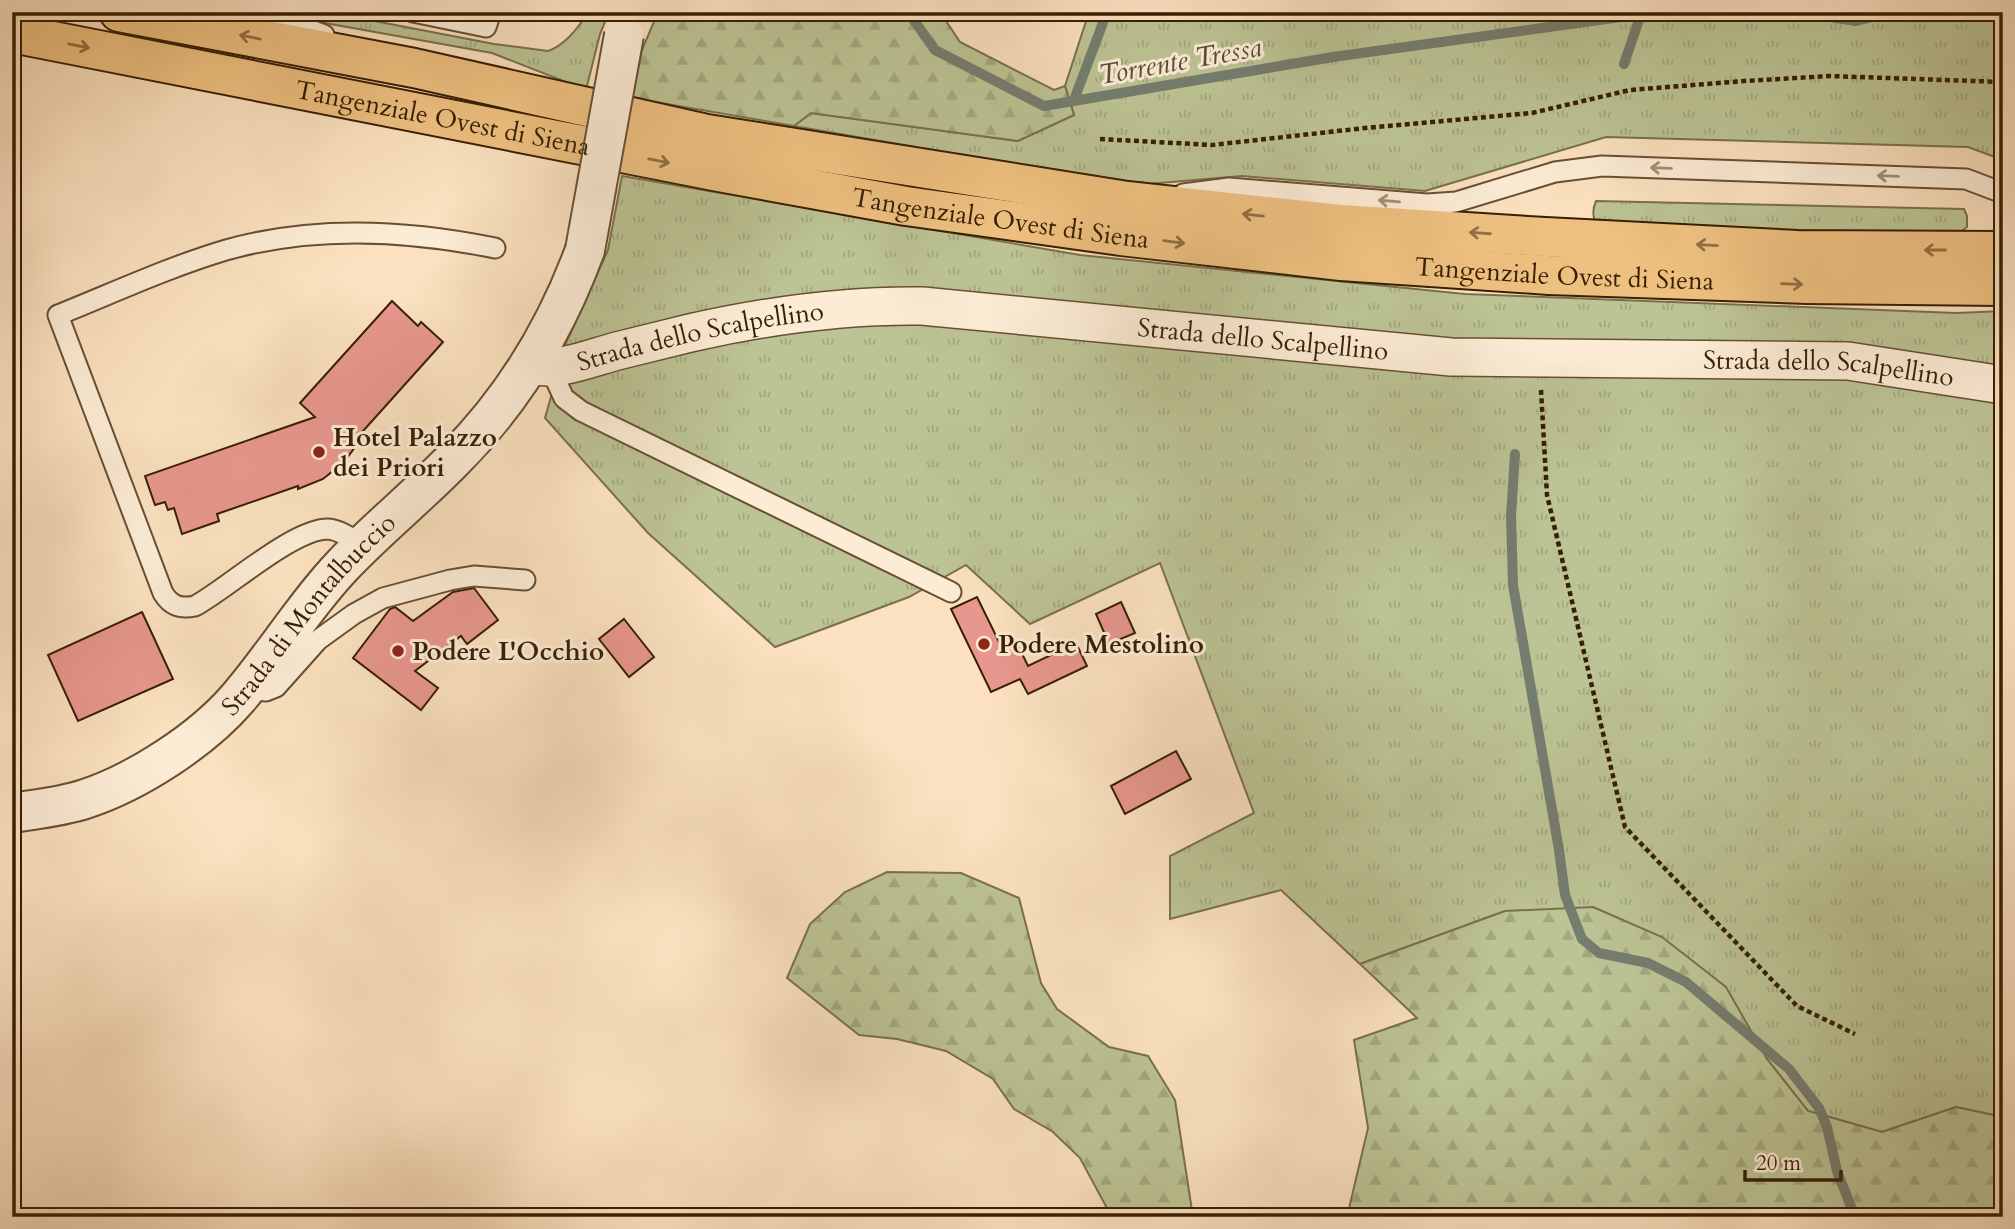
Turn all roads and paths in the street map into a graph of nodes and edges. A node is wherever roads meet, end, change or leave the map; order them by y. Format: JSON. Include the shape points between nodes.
{"nodes":[{"id":1,"x":119,"y":12,"type":"edge"},
{"id":2,"x":263,"y":12,"type":"edge"},
{"id":3,"x":413,"y":12,"type":"edge"},
{"id":4,"x":491,"y":12,"type":"edge"},
{"id":5,"x":628,"y":24,"type":"edge"},
{"id":6,"x":12,"y":33,"type":"edge"},
{"id":7,"x":414,"y":68,"type":"junction"},
{"id":8,"x":2003,"y":82,"type":"edge"},
{"id":9,"x":1100,"y":139,"type":"dead end"},
{"id":10,"x":2003,"y":193,"type":"edge"},
{"id":11,"x":1127,"y":201,"type":"junction"},
{"id":12,"x":495,"y":248,"type":"dead end"},
{"id":13,"x":2003,"y":251,"type":"edge"},
{"id":14,"x":2003,"y":286,"type":"edge"},
{"id":15,"x":1539,"y":358,"type":"junction"},
{"id":16,"x":540,"y":367,"type":"junction"},
{"id":17,"x":2003,"y":385,"type":"edge"},
{"id":18,"x":362,"y":545,"type":"junction"},
{"id":19,"x":526,"y":580,"type":"dead end"},
{"id":20,"x":951,"y":592,"type":"dead end"},
{"id":21,"x":246,"y":689,"type":"junction"},
{"id":22,"x":12,"y":813,"type":"edge"},
{"id":23,"x":1855,"y":1034,"type":"dead end"}],
"edges":[{"from":7,"to":1,"type":"highway","name":"Tangenziale Ovest di Siena","one_way":true},
{"from":2,"to":7,"type":"lane"},
{"from":3,"to":4,"type":"lane","via":[[486,27]]},
{"from":5,"to":16,"type":"street","name":"Strada di Montalbuccio","bridge":true,"via":[[585,250]]},
{"from":6,"to":14,"type":"highway","name":"Tangenziale Ovest di Siena","one_way":true,"via":[[759,180],[1121,236],[1341,261],[1549,275]]},
{"from":7,"to":11,"type":"highway","name":"Tangenziale Ovest di Siena","via":[[707,134]]},
{"from":8,"to":9,"type":"path","via":[[1829,76],[1744,81],[1630,90],[1532,113],[1212,145]]},
{"from":10,"to":11,"type":"lane","one_way":true,"via":[[1966,178],[1602,166],[1555,172],[1456,202],[1427,204],[1228,188]]},
{"from":13,"to":11,"type":"highway","name":"Tangenziale Ovest di Siena","one_way":true,"via":[[1797,250],[1531,237],[1340,224]]},
{"from":12,"to":18,"type":"lane","via":[[447,238],[382,233],[289,238],[204,257],[58,315],[163,593],[173,605],[195,606],[283,547],[313,533],[341,532]]},
{"from":15,"to":16,"type":"street","name":"Strada dello Scalpellino","via":[[1451,357],[963,308],[897,306],[755,320],[571,365]]},
{"from":15,"to":17,"type":"street","name":"Strada dello Scalpellino","via":[[1848,361]]},
{"from":15,"to":23,"type":"path","via":[[1547,495],[1625,827],[1797,1006]]},
{"from":16,"to":18,"type":"street","name":"Strada di Montalbuccio","via":[[454,460]]},
{"from":16,"to":20,"type":"lane","via":[[564,398],[581,411]]},
{"from":18,"to":21,"type":"street","name":"Strada di Montalbuccio","via":[[314,597]]},
{"from":19,"to":21,"type":"lane","via":[[474,576],[383,598],[318,640],[276,687]]},
{"from":21,"to":22,"type":"street","name":"Strada di Montalbuccio","via":[[196,736],[120,784],[71,803]]}]}
